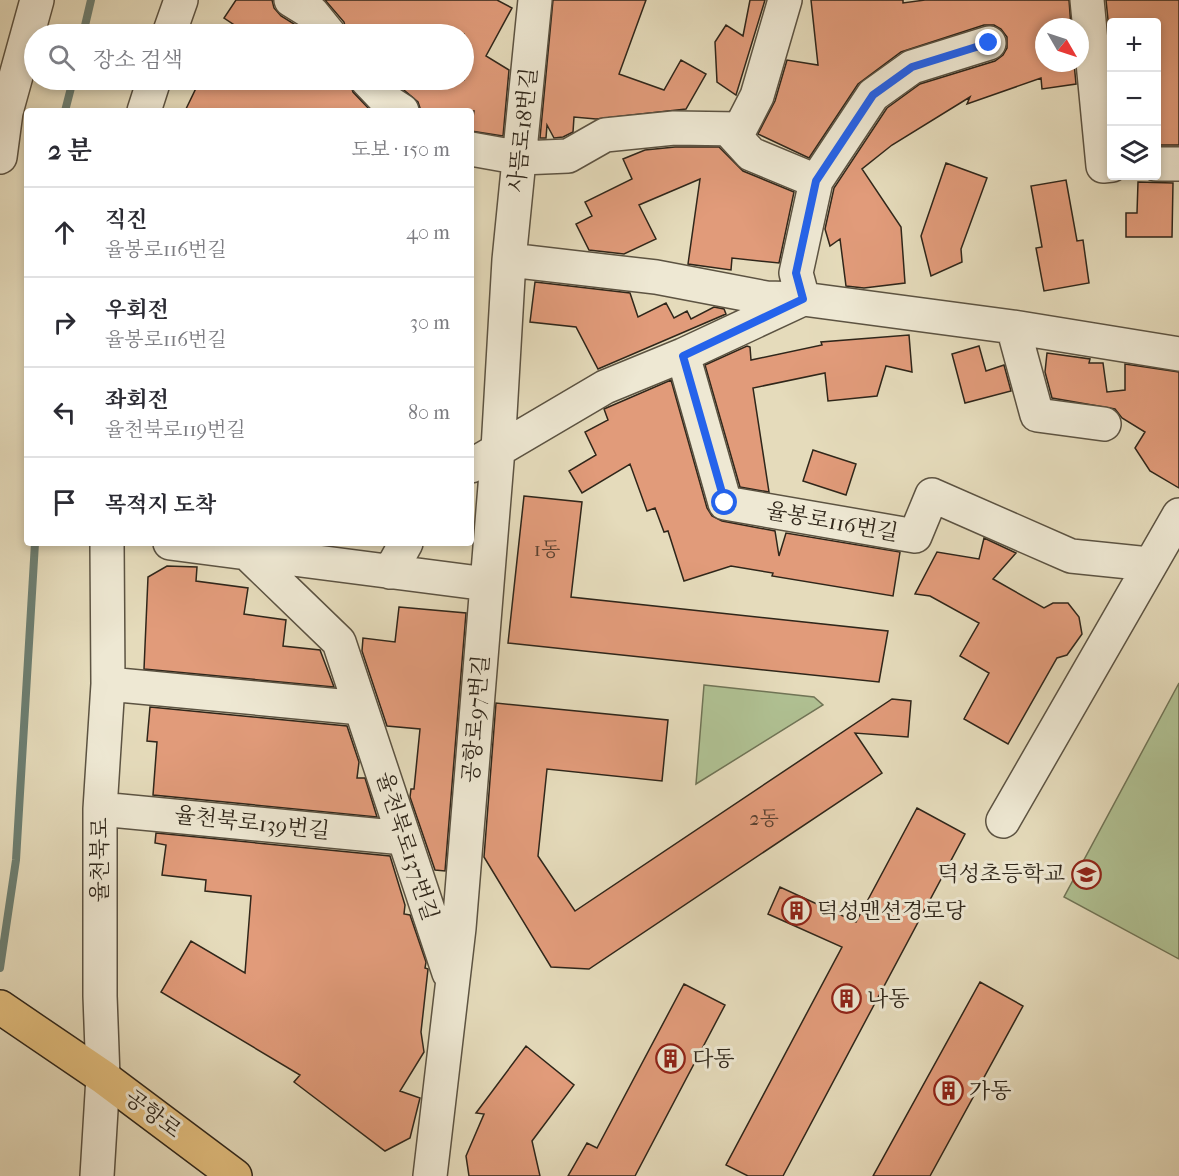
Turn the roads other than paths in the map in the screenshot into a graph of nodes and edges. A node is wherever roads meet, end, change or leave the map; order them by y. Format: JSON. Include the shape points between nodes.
{"nodes":[{"id":1,"x":37,"y":0,"type":"edge"},
{"id":2,"x":181,"y":0,"type":"edge"},
{"id":3,"x":291,"y":0,"type":"edge"},
{"id":4,"x":535,"y":0,"type":"edge"},
{"id":5,"x":785,"y":0,"type":"edge"},
{"id":6,"x":1087,"y":0,"type":"edge"},
{"id":7,"x":30,"y":24,"type":"edge"},
{"id":8,"x":173,"y":24,"type":"edge"},
{"id":9,"x":321,"y":24,"type":"edge"},
{"id":10,"x":989,"y":43,"type":"dead end"},
{"id":11,"x":24,"y":47,"type":"edge"},
{"id":12,"x":151,"y":90,"type":"edge"},
{"id":13,"x":376,"y":90,"type":"edge"},
{"id":14,"x":145,"y":108,"type":"edge"},
{"id":15,"x":397,"y":108,"type":"edge"},
{"id":16,"x":728,"y":129,"type":"junction"},
{"id":17,"x":474,"y":150,"type":"edge"},
{"id":18,"x":0,"y":157,"type":"edge"},
{"id":19,"x":521,"y":158,"type":"junction"},
{"id":20,"x":1161,"y":164,"type":"edge"},
{"id":21,"x":1179,"y":164,"type":"edge"},
{"id":22,"x":1107,"y":165,"type":"edge"},
{"id":23,"x":816,"y":181,"type":"junction"},
{"id":24,"x":509,"y":260,"type":"junction"},
{"id":25,"x":803,"y":299,"type":"junction"},
{"id":26,"x":1013,"y":327,"type":"junction"},
{"id":27,"x":1179,"y":354,"type":"edge"},
{"id":28,"x":683,"y":356,"type":"junction"},
{"id":29,"x":1104,"y":424,"type":"dead end"},
{"id":30,"x":498,"y":449,"type":"junction"},
{"id":31,"x":474,"y":464,"type":"edge"},
{"id":32,"x":1179,"y":515,"type":"edge"},
{"id":33,"x":107,"y":546,"type":"edge"},
{"id":34,"x":191,"y":546,"type":"edge"},
{"id":35,"x":404,"y":546,"type":"edge"},
{"id":36,"x":248,"y":554,"type":"junction"},
{"id":37,"x":1149,"y":564,"type":"junction"},
{"id":38,"x":390,"y":572,"type":"junction"},
{"id":39,"x":487,"y":584,"type":"junction"},
{"id":40,"x":108,"y":684,"type":"junction"},
{"id":41,"x":361,"y":708,"type":"junction"},
{"id":42,"x":100,"y":808,"type":"junction"},
{"id":43,"x":1003,"y":821,"type":"dead end"},
{"id":44,"x":404,"y":838,"type":"junction"},
{"id":45,"x":453,"y":984,"type":"junction"},
{"id":46,"x":0,"y":1007,"type":"edge"},
{"id":47,"x":103,"y":1077,"type":"junction"},
{"id":48,"x":97,"y":1176,"type":"edge"},
{"id":49,"x":235,"y":1176,"type":"edge"},
{"id":50,"x":430,"y":1176,"type":"edge"}],
"edges":[{"from":1,"to":7,"type":"street"},
{"from":2,"to":8,"type":"street"},
{"from":3,"to":9,"type":"street","via":[[312,13]]},
{"from":4,"to":19,"type":"street","name":"사뜸로18번길"},
{"from":5,"to":16,"type":"street","via":[[757,96],[740,129]]},
{"from":6,"to":22,"type":"street"},
{"from":10,"to":23,"type":"street","via":[[912,67],[873,95]]},
{"from":11,"to":18,"type":"street","via":[[6,112]]},
{"from":12,"to":14,"type":"street"},
{"from":13,"to":15,"type":"street"},
{"from":16,"to":19,"type":"street","via":[[674,128],[605,135],[568,156]]},
{"from":16,"to":23,"type":"street","via":[[751,154]]},
{"from":17,"to":19,"type":"street"},
{"from":19,"to":24,"type":"street","name":"사뜸로18번길"},
{"from":20,"to":21,"type":"street"},
{"from":23,"to":25,"type":"street","via":[[796,273]]},
{"from":24,"to":25,"type":"street","via":[[656,277],[766,298]]},
{"from":24,"to":30,"type":"street","name":"공항로97번길"},
{"from":25,"to":26,"type":"street"},
{"from":25,"to":28,"type":"street"},
{"from":26,"to":27,"type":"street"},
{"from":26,"to":29,"type":"street","via":[[1037,415]]},
{"from":28,"to":30,"type":"street","via":[[605,387]]},
{"from":28,"to":37,"type":"street","name":"율봉로116번길","via":[[725,503],[915,536],[932,495],[1071,556]]},
{"from":30,"to":31,"type":"street"},
{"from":30,"to":39,"type":"street","name":"공항로97번길"},
{"from":32,"to":37,"type":"street"},
{"from":33,"to":40,"type":"street","name":"율천북로"},
{"from":34,"to":36,"type":"street"},
{"from":35,"to":38,"type":"street"},
{"from":36,"to":38,"type":"street"},
{"from":36,"to":41,"type":"street","name":"율천북로137번길","via":[[339,642]]},
{"from":37,"to":43,"type":"street"},
{"from":38,"to":39,"type":"street"},
{"from":39,"to":45,"type":"street","name":"공항로97번길"},
{"from":40,"to":41,"type":"street"},
{"from":40,"to":42,"type":"street","name":"율천북로"},
{"from":41,"to":44,"type":"street","name":"율천북로137번길"},
{"from":42,"to":44,"type":"street","name":"율천북로139번길"},
{"from":42,"to":47,"type":"street","name":"율천북로"},
{"from":44,"to":45,"type":"street","name":"율천북로137번길"},
{"from":45,"to":50,"type":"street","name":"공항로97번길"},
{"from":46,"to":47,"type":"main road","name":"공항로"},
{"from":47,"to":48,"type":"street","name":"율천북로"},
{"from":47,"to":49,"type":"main road","name":"공항로"}]}
